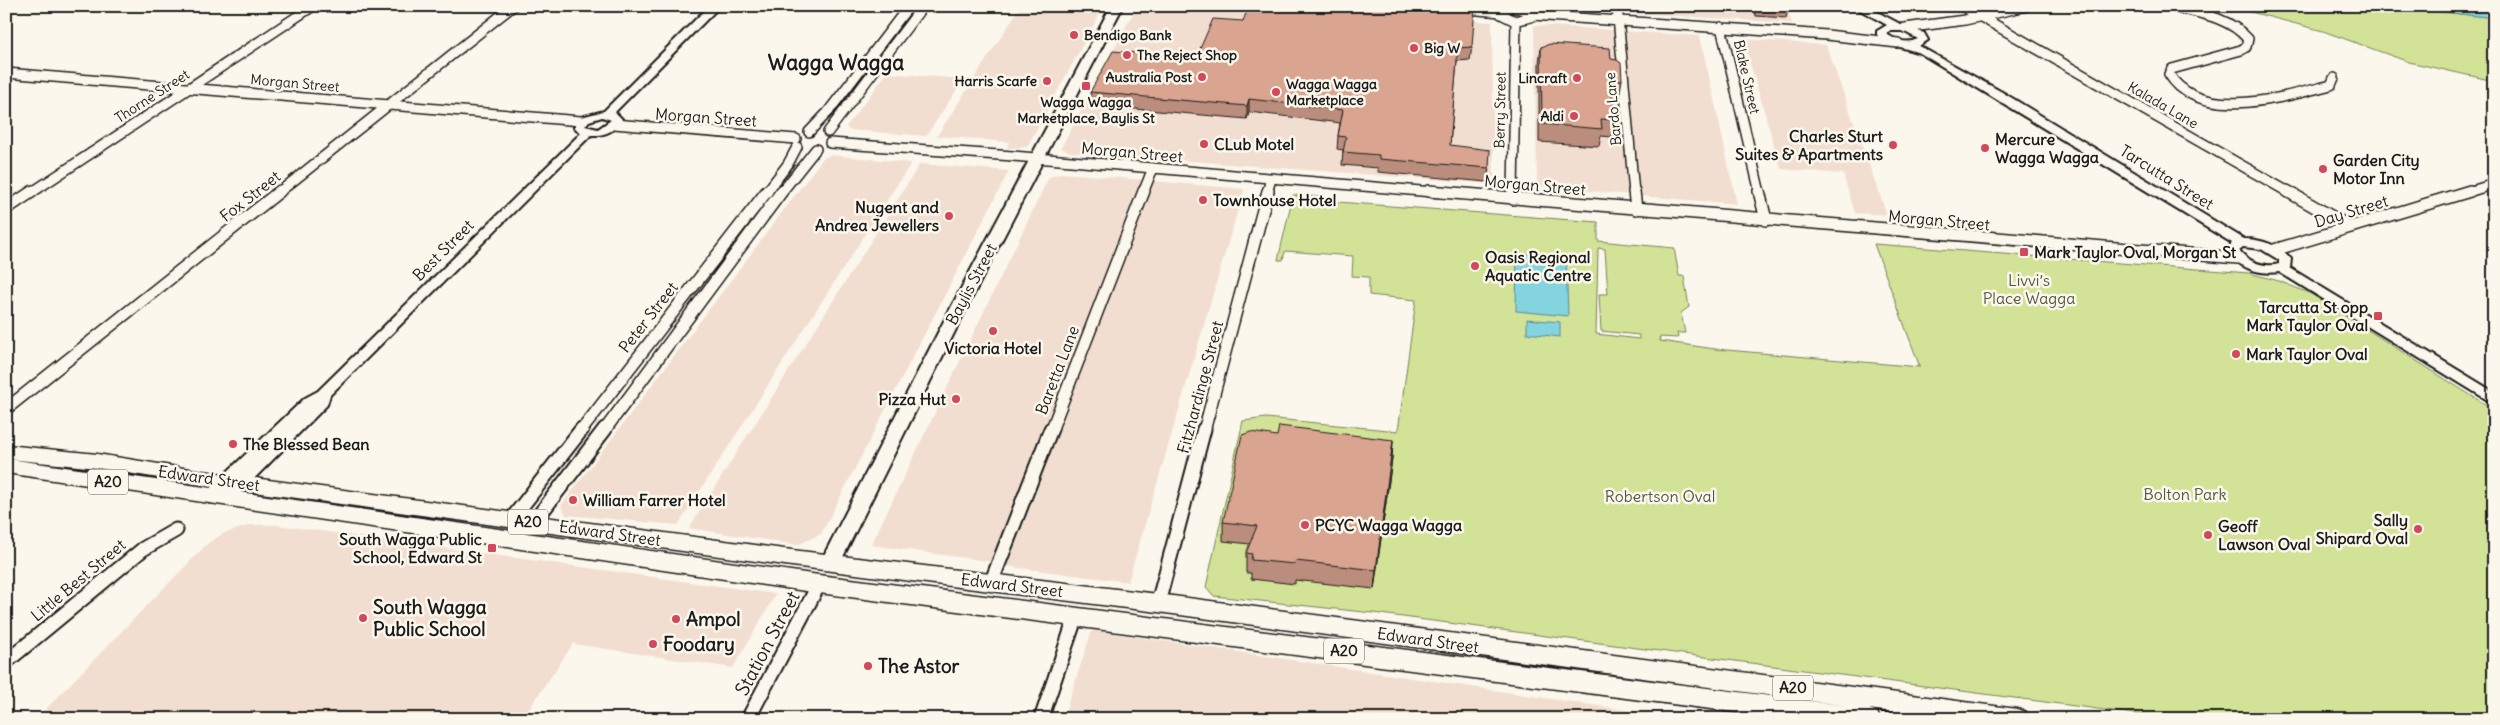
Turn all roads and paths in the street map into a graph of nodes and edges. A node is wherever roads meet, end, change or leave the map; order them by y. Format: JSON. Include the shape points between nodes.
{"nodes":[{"id":1,"x":313,"y":6,"type":"edge"},
{"id":2,"x":513,"y":6,"type":"edge"},
{"id":3,"x":715,"y":6,"type":"edge"},
{"id":4,"x":1116,"y":6,"type":"edge"},
{"id":5,"x":1432,"y":6,"type":"edge"},
{"id":6,"x":1617,"y":6,"type":"edge"},
{"id":7,"x":1852,"y":6,"type":"edge"},
{"id":8,"x":1858,"y":6,"type":"edge"},
{"id":9,"x":1962,"y":6,"type":"edge"},
{"id":10,"x":2027,"y":6,"type":"edge"},
{"id":11,"x":2170,"y":6,"type":"edge"},
{"id":12,"x":1517,"y":7,"type":"edge"},
{"id":13,"x":907,"y":8,"type":"edge"},
{"id":14,"x":921,"y":9,"type":"edge"},
{"id":15,"x":1445,"y":9,"type":"junction"},
{"id":16,"x":1424,"y":10,"type":"edge"},
{"id":17,"x":1501,"y":12,"type":"junction"},
{"id":18,"x":1532,"y":15,"type":"junction"},
{"id":19,"x":1980,"y":16,"type":"junction"},
{"id":20,"x":1964,"y":20,"type":"junction"},
{"id":21,"x":1516,"y":21,"type":"junction"},
{"id":22,"x":1619,"y":21,"type":"junction"},
{"id":23,"x":1721,"y":27,"type":"junction"},
{"id":24,"x":1902,"y":27,"type":"junction"},
{"id":25,"x":1882,"y":31,"type":"junction"},
{"id":26,"x":888,"y":34,"type":"junction"},
{"id":27,"x":901,"y":35,"type":"junction"},
{"id":28,"x":1827,"y":35,"type":"junction"},
{"id":29,"x":1923,"y":39,"type":"junction"},
{"id":30,"x":1902,"y":44,"type":"junction"},
{"id":31,"x":866,"y":63,"type":"junction"},
{"id":32,"x":878,"y":64,"type":"junction"},
{"id":33,"x":6,"y":73,"type":"edge"},
{"id":34,"x":2334,"y":78,"type":"dead end"},
{"id":35,"x":188,"y":88,"type":"junction"},
{"id":36,"x":846,"y":88,"type":"junction"},
{"id":37,"x":859,"y":89,"type":"junction"},
{"id":38,"x":1998,"y":94,"type":"junction"},
{"id":39,"x":388,"y":105,"type":"junction"},
{"id":40,"x":607,"y":114,"type":"junction"},
{"id":41,"x":614,"y":124,"type":"junction"},
{"id":42,"x":584,"y":127,"type":"junction"},
{"id":43,"x":808,"y":132,"type":"junction"},
{"id":44,"x":828,"y":132,"type":"junction"},
{"id":45,"x":797,"y":143,"type":"junction"},
{"id":46,"x":830,"y":143,"type":"junction"},
{"id":47,"x":816,"y":149,"type":"junction"},
{"id":48,"x":1038,"y":158,"type":"junction"},
{"id":49,"x":1153,"y":168,"type":"junction"},
{"id":50,"x":1271,"y":179,"type":"junction"},
{"id":51,"x":2494,"y":184,"type":"edge"},
{"id":52,"x":766,"y":193,"type":"junction"},
{"id":53,"x":780,"y":194,"type":"junction"},
{"id":54,"x":1513,"y":199,"type":"junction"},
{"id":55,"x":6,"y":209,"type":"edge"},
{"id":56,"x":1636,"y":209,"type":"junction"},
{"id":57,"x":1766,"y":220,"type":"junction"},
{"id":58,"x":2350,"y":227,"type":"junction"},
{"id":59,"x":736,"y":231,"type":"junction"},
{"id":60,"x":752,"y":232,"type":"junction"},
{"id":61,"x":2241,"y":243,"type":"junction"},
{"id":62,"x":2274,"y":250,"type":"junction"},
{"id":63,"x":2238,"y":258,"type":"junction"},
{"id":64,"x":2280,"y":268,"type":"junction"},
{"id":65,"x":700,"y":277,"type":"junction"},
{"id":66,"x":718,"y":279,"type":"junction"},
{"id":67,"x":665,"y":322,"type":"junction"},
{"id":68,"x":685,"y":324,"type":"junction"},
{"id":69,"x":622,"y":376,"type":"junction"},
{"id":70,"x":643,"y":378,"type":"junction"},
{"id":71,"x":2494,"y":399,"type":"edge"},
{"id":72,"x":6,"y":409,"type":"edge"},
{"id":73,"x":580,"y":430,"type":"junction"},
{"id":74,"x":602,"y":433,"type":"junction"},
{"id":75,"x":6,"y":452,"type":"edge"},
{"id":76,"x":6,"y":466,"type":"edge"},
{"id":77,"x":226,"y":490,"type":"junction"},
{"id":78,"x":511,"y":520,"type":"junction"},
{"id":79,"x":534,"y":522,"type":"junction"},
{"id":80,"x":176,"y":530,"type":"dead end"},
{"id":81,"x":830,"y":563,"type":"junction"},
{"id":82,"x":991,"y":583,"type":"junction"},
{"id":83,"x":819,"y":584,"type":"junction"},
{"id":84,"x":1158,"y":603,"type":"junction"},
{"id":85,"x":1076,"y":616,"type":"junction"},
{"id":86,"x":1152,"y":627,"type":"junction"},
{"id":87,"x":6,"y":662,"type":"edge"},
{"id":88,"x":748,"y":719,"type":"edge"},
{"id":89,"x":1041,"y":719,"type":"edge"},
{"id":90,"x":1868,"y":719,"type":"edge"},
{"id":91,"x":2017,"y":719,"type":"edge"}],
"edges":[{"from":1,"to":35,"type":"street","name":"Thorne Street"},
{"from":2,"to":39,"type":"street","name":"Fox Street"},
{"from":3,"to":40,"type":"street"},
{"from":4,"to":48,"type":"main road","name":"Baylis Street"},
{"from":5,"to":15,"type":"street"},
{"from":6,"to":22,"type":"street","name":"Bardo Lane"},
{"from":7,"to":25,"type":"street"},
{"from":8,"to":24,"type":"street"},
{"from":9,"to":19,"type":"street","name":"Kalada Lane"},
{"from":10,"to":19,"type":"street"},
{"from":11,"to":34,"type":"street","via":[[2227,22],[2248,38],[2248,43],[2241,50],[2172,69],[2169,74],[2173,81],[2194,95],[2224,103],[2253,104],[2331,84]]},
{"from":12,"to":17,"type":"street"},
{"from":12,"to":18,"type":"street"},
{"from":13,"to":14,"type":"street"},
{"from":13,"to":26,"type":"street"},
{"from":14,"to":27,"type":"street"},
{"from":15,"to":16,"type":"street"},
{"from":15,"to":17,"type":"street"},
{"from":17,"to":21,"type":"street","via":[[1503,17]]},
{"from":18,"to":21,"type":"street"},
{"from":18,"to":22,"type":"street"},
{"from":19,"to":20,"type":"street"},
{"from":19,"to":58,"type":"street","name":"Kalada Lane"},
{"from":20,"to":24,"type":"street"},
{"from":20,"to":29,"type":"street","via":[[1938,28]]},
{"from":21,"to":54,"type":"street","name":"Berry Street"},
{"from":22,"to":23,"type":"street"},
{"from":22,"to":56,"type":"street","name":"Bardo Lane"},
{"from":23,"to":28,"type":"street"},
{"from":23,"to":57,"type":"street","name":"Blake Street"},
{"from":24,"to":25,"type":"street"},
{"from":24,"to":29,"type":"street","name":"Tarcutta Street","via":[[1917,32]]},
{"from":25,"to":28,"type":"street"},
{"from":25,"to":30,"type":"street","name":"Tarcutta Street","via":[[1888,40]]},
{"from":26,"to":27,"type":"street"},
{"from":26,"to":31,"type":"street"},
{"from":27,"to":32,"type":"street"},
{"from":28,"to":30,"type":"street"},
{"from":29,"to":30,"type":"street","via":[[1917,44]]},
{"from":29,"to":38,"type":"street","name":"Tarcutta Street"},
{"from":30,"to":38,"type":"street","name":"Tarcutta Street","via":[[1924,52]]},
{"from":31,"to":32,"type":"street"},
{"from":31,"to":36,"type":"street"},
{"from":32,"to":37,"type":"street"},
{"from":33,"to":35,"type":"street","name":"Morgan Street"},
{"from":35,"to":39,"type":"street","name":"Morgan Street"},
{"from":35,"to":55,"type":"street","name":"Thorne Street"},
{"from":36,"to":37,"type":"street"},
{"from":36,"to":43,"type":"street"},
{"from":37,"to":44,"type":"street"},
{"from":38,"to":61,"type":"street","name":"Tarcutta Street"},
{"from":39,"to":42,"type":"street","name":"Morgan Street"},
{"from":39,"to":72,"type":"street","name":"Fox Street"},
{"from":40,"to":41,"type":"street","via":[[615,116]]},
{"from":40,"to":42,"type":"street","via":[[590,116]]},
{"from":41,"to":42,"type":"street","via":[[606,130]]},
{"from":41,"to":45,"type":"street","name":"Morgan Street"},
{"from":42,"to":77,"type":"street","name":"Best Street","via":[[323,394],[322,402]]},
{"from":43,"to":44,"type":"street"},
{"from":43,"to":45,"type":"street"},
{"from":44,"to":46,"type":"street","via":[[832,137]]},
{"from":45,"to":47,"type":"street","name":"Morgan Street"},
{"from":45,"to":52,"type":"street","name":"Peter Street","via":[[788,164]]},
{"from":46,"to":47,"type":"street"},
{"from":46,"to":48,"type":"street","name":"Morgan Street"},
{"from":47,"to":53,"type":"street","name":"Peter Street"},
{"from":48,"to":49,"type":"street","name":"Morgan Street"},
{"from":48,"to":81,"type":"main road","name":"Baylis Street"},
{"from":49,"to":50,"type":"street","name":"Morgan Street"},
{"from":49,"to":82,"type":"street","name":"Baretta Lane"},
{"from":50,"to":54,"type":"street","name":"Morgan Street"},
{"from":50,"to":84,"type":"street","name":"Fitzhardinge Street"},
{"from":51,"to":58,"type":"street","name":"Day Street"},
{"from":52,"to":53,"type":"street"},
{"from":52,"to":59,"type":"street","name":"Peter Street"},
{"from":53,"to":60,"type":"street","name":"Peter Street"},
{"from":54,"to":56,"type":"street","name":"Morgan Street"},
{"from":56,"to":57,"type":"street","name":"Morgan Street"},
{"from":57,"to":63,"type":"street","name":"Morgan Street"},
{"from":58,"to":62,"type":"street","name":"Day Street"},
{"from":59,"to":60,"type":"street"},
{"from":59,"to":65,"type":"street","name":"Peter Street"},
{"from":60,"to":66,"type":"street","name":"Peter Street"},
{"from":61,"to":62,"type":"street","via":[[2254,243]]},
{"from":61,"to":63,"type":"street","via":[[2233,250]]},
{"from":62,"to":64,"type":"street","via":[[2285,259],[2286,263]]},
{"from":63,"to":64,"type":"street","via":[[2259,268]]},
{"from":64,"to":71,"type":"street"},
{"from":65,"to":66,"type":"street","name":"Peter Street"},
{"from":65,"to":67,"type":"street","name":"Peter Street"},
{"from":66,"to":68,"type":"street","name":"Peter Street"},
{"from":67,"to":68,"type":"street"},
{"from":67,"to":69,"type":"street","name":"Peter Street"},
{"from":68,"to":70,"type":"street","name":"Peter Street"},
{"from":69,"to":70,"type":"street","name":"Peter Street"},
{"from":69,"to":73,"type":"street","name":"Peter Street"},
{"from":70,"to":74,"type":"street","name":"Peter Street"},
{"from":73,"to":74,"type":"street"},
{"from":73,"to":78,"type":"street","name":"Peter Street"},
{"from":74,"to":79,"type":"street","name":"Peter Street"},
{"from":75,"to":77,"type":"highway","name":"Edward Street","number":"A20","via":[[97,462]]},
{"from":76,"to":77,"type":"highway","name":"Edward Street","number":"A20"},
{"from":77,"to":78,"type":"highway","name":"Edward Street","number":"A20"},
{"from":77,"to":83,"type":"highway","name":"Edward Street","number":"A20"},
{"from":78,"to":79,"type":"highway","name":"Edward Street","number":"A20"},
{"from":79,"to":81,"type":"highway","name":"Edward Street","number":"A20"},
{"from":80,"to":87,"type":"street","name":"Little Best Street","via":[[143,549]]},
{"from":81,"to":82,"type":"highway","name":"Edward Street","number":"A20"},
{"from":81,"to":83,"type":"highway"},
{"from":82,"to":84,"type":"highway","name":"Edward Street","number":"A20"},
{"from":83,"to":85,"type":"highway","name":"Edward Street","number":"A20"},
{"from":83,"to":88,"type":"street","name":"Station Street"},
{"from":84,"to":86,"type":"highway"},
{"from":84,"to":91,"type":"highway","name":"Edward Street","number":"A20"},
{"from":85,"to":86,"type":"highway","name":"Edward Street","number":"A20"},
{"from":85,"to":89,"type":"street"},
{"from":86,"to":90,"type":"highway","name":"Edward Street","number":"A20"}]}
